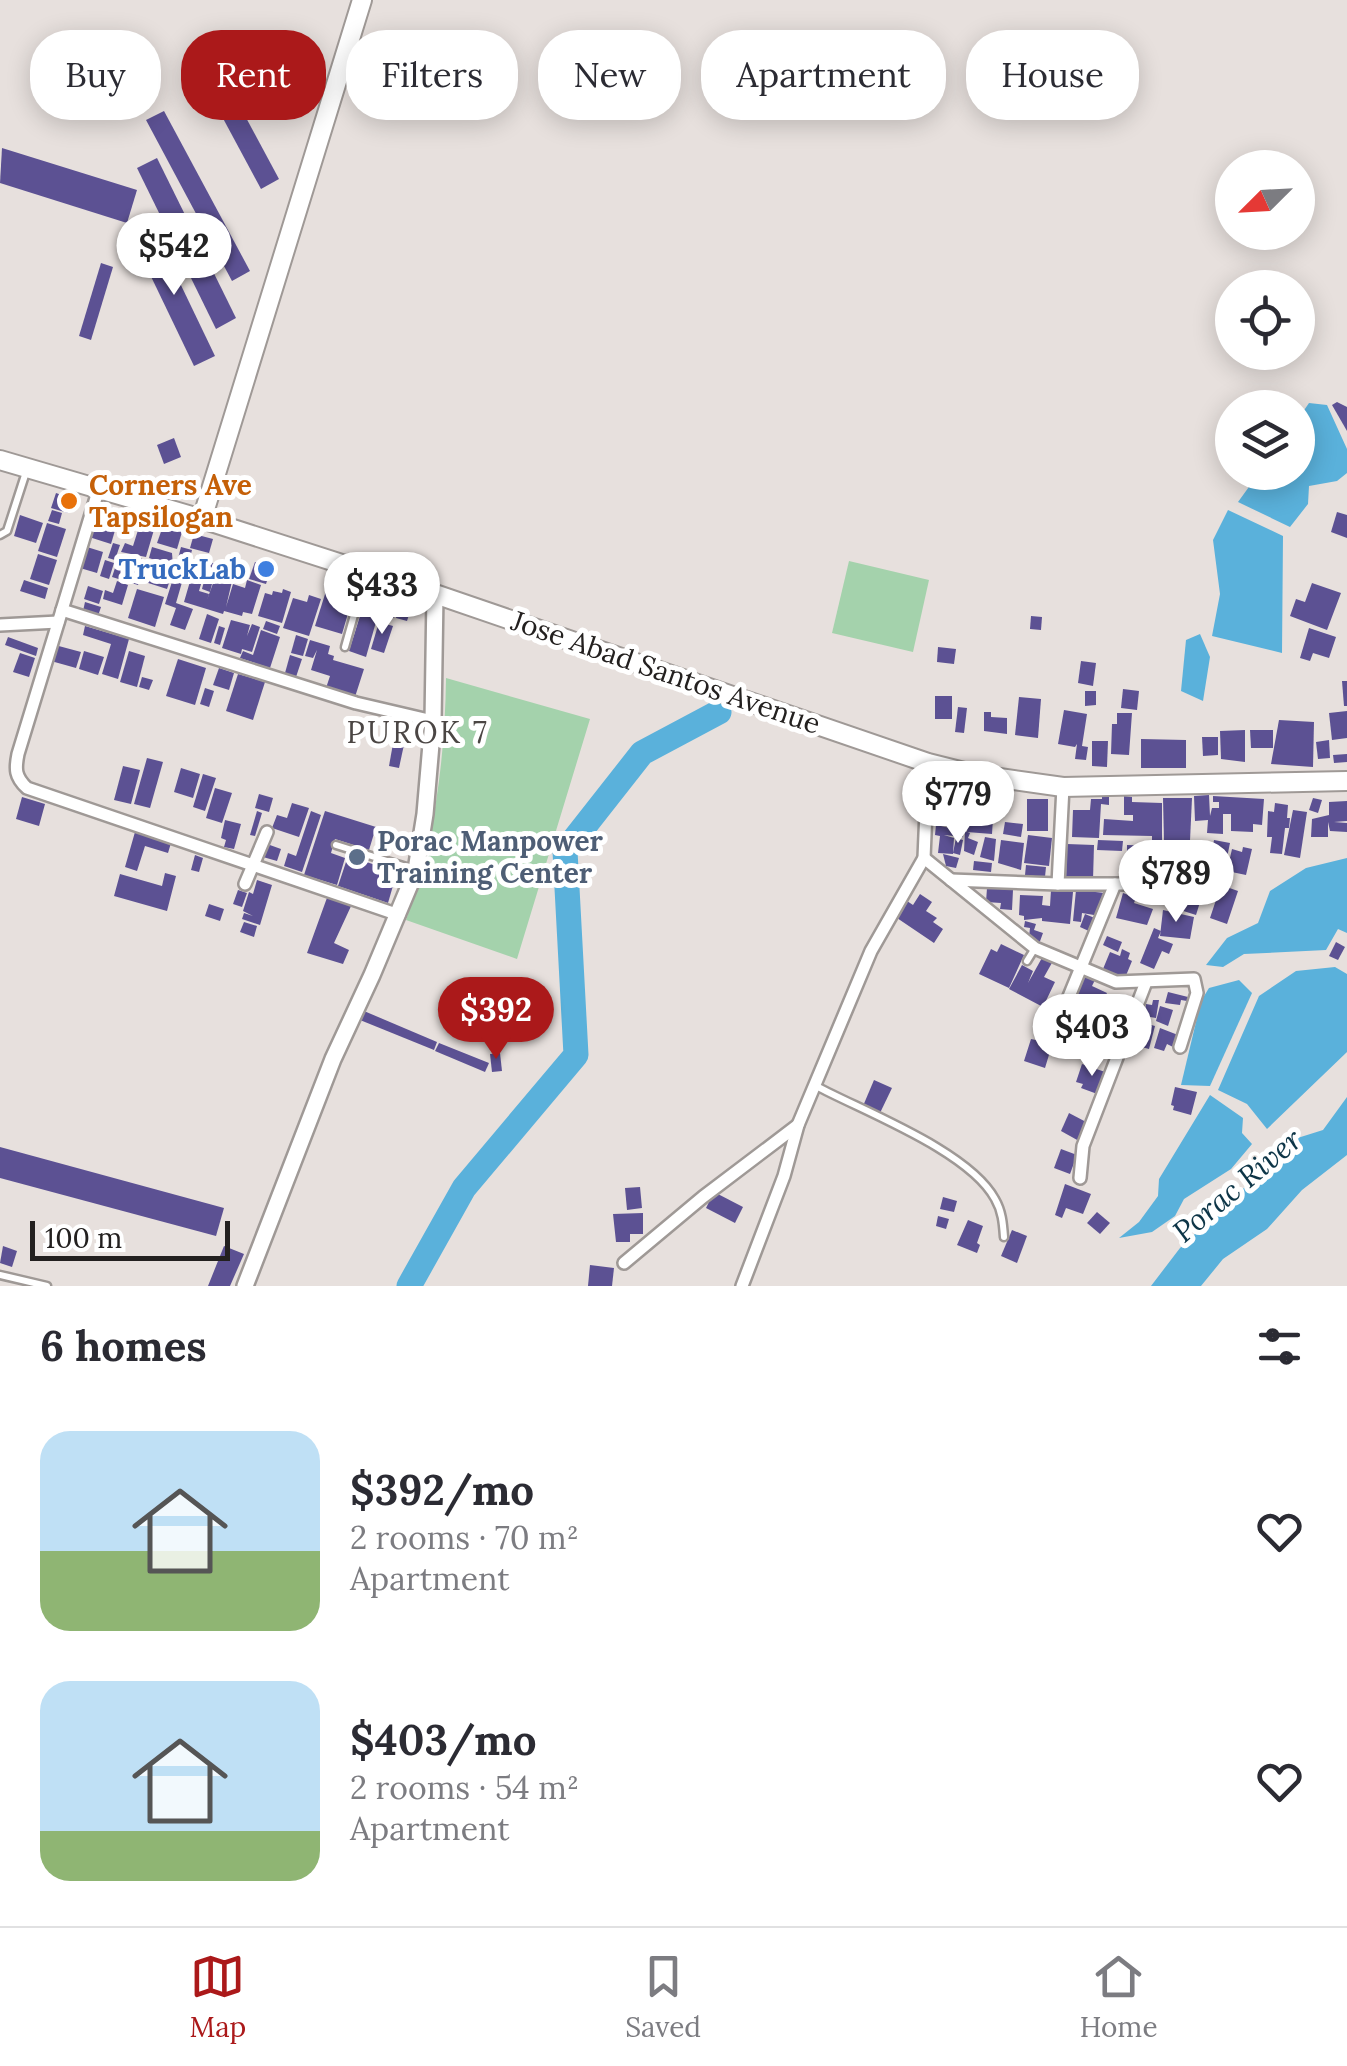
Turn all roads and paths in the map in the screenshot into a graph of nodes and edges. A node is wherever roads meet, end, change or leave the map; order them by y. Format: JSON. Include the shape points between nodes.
{"nodes":[{"id":1,"x":362,"y":0,"type":"edge"},
{"id":2,"x":0,"y":460,"type":"edge"},
{"id":3,"x":27,"y":468,"type":"junction"},
{"id":4,"x":99,"y":488,"type":"junction"},
{"id":5,"x":202,"y":519,"type":"junction"},
{"id":6,"x":0,"y":536,"type":"edge"},
{"id":7,"x":366,"y":574,"type":"junction"},
{"id":8,"x":435,"y":594,"type":"junction"},
{"id":9,"x":60,"y":616,"type":"junction"},
{"id":10,"x":0,"y":624,"type":"edge"},
{"id":11,"x":345,"y":647,"type":"dead end"},
{"id":12,"x":434,"y":721,"type":"junction"},
{"id":13,"x":928,"y":763,"type":"junction"},
{"id":14,"x":1347,"y":781,"type":"edge"},
{"id":15,"x":1063,"y":787,"type":"junction"},
{"id":16,"x":267,"y":832,"type":"dead end"},
{"id":17,"x":336,"y":845,"type":"dead end"},
{"id":18,"x":924,"y":858,"type":"junction"},
{"id":19,"x":252,"y":863,"type":"junction"},
{"id":20,"x":416,"y":870,"type":"junction"},
{"id":21,"x":950,"y":880,"type":"junction"},
{"id":22,"x":245,"y":884,"type":"dead end"},
{"id":23,"x":1058,"y":884,"type":"junction"},
{"id":24,"x":1115,"y":884,"type":"junction"},
{"id":25,"x":1172,"y":884,"type":"dead end"},
{"id":26,"x":398,"y":915,"type":"junction"},
{"id":27,"x":1035,"y":948,"type":"junction"},
{"id":28,"x":1027,"y":962,"type":"dead end"},
{"id":29,"x":1081,"y":967,"type":"junction"},
{"id":30,"x":1146,"y":982,"type":"junction"},
{"id":31,"x":1061,"y":1016,"type":"dead end"},
{"id":32,"x":1180,"y":1047,"type":"dead end"},
{"id":33,"x":816,"y":1086,"type":"junction"},
{"id":34,"x":798,"y":1125,"type":"junction"},
{"id":35,"x":1080,"y":1178,"type":"dead end"},
{"id":36,"x":1004,"y":1237,"type":"dead end"},
{"id":37,"x":624,"y":1263,"type":"dead end"},
{"id":38,"x":0,"y":1275,"type":"edge"},
{"id":39,"x":48,"y":1286,"type":"edge"},
{"id":40,"x":245,"y":1286,"type":"edge"},
{"id":41,"x":742,"y":1286,"type":"edge"}],
"edges":[{"from":1,"to":5,"type":"main road"},
{"from":2,"to":3,"type":"main road","name":"Jose Abad Santos Avenue"},
{"from":3,"to":4,"type":"main road","name":"Jose Abad Santos Avenue"},
{"from":3,"to":6,"type":"lane"},
{"from":4,"to":5,"type":"main road","name":"Jose Abad Santos Avenue"},
{"from":4,"to":9,"type":"street"},
{"from":5,"to":7,"type":"main road","name":"Jose Abad Santos Avenue"},
{"from":7,"to":8,"type":"main road","name":"Jose Abad Santos Avenue"},
{"from":7,"to":11,"type":"lane"},
{"from":8,"to":12,"type":"street"},
{"from":8,"to":13,"type":"main road","name":"Jose Abad Santos Avenue"},
{"from":9,"to":10,"type":"street"},
{"from":9,"to":12,"type":"street"},
{"from":9,"to":19,"type":"street","via":[[18,754],[20,782]]},
{"from":12,"to":20,"type":"street"},
{"from":13,"to":15,"type":"main road","name":"Jose Abad Santos Avenue"},
{"from":13,"to":18,"type":"street"},
{"from":14,"to":15,"type":"main road","name":"Jose Abad Santos Avenue"},
{"from":15,"to":23,"type":"street"},
{"from":16,"to":19,"type":"street"},
{"from":17,"to":20,"type":"lane"},
{"from":18,"to":21,"type":"street"},
{"from":18,"to":33,"type":"street","via":[[871,952]]},
{"from":19,"to":22,"type":"street"},
{"from":19,"to":26,"type":"street"},
{"from":20,"to":26,"type":"street"},
{"from":21,"to":23,"type":"street"},
{"from":21,"to":27,"type":"street"},
{"from":23,"to":24,"type":"street"},
{"from":24,"to":25,"type":"street"},
{"from":24,"to":29,"type":"street"},
{"from":26,"to":40,"type":"street","via":[[333,1059]]},
{"from":27,"to":28,"type":"lane"},
{"from":27,"to":29,"type":"street"},
{"from":29,"to":30,"type":"street","via":[[1116,982]]},
{"from":29,"to":31,"type":"street"},
{"from":30,"to":32,"type":"street","via":[[1196,982]]},
{"from":30,"to":35,"type":"street","via":[[1083,1146]]},
{"from":33,"to":34,"type":"street"},
{"from":33,"to":36,"type":"lane","via":[[971,1170],[996,1200]]},
{"from":34,"to":37,"type":"street"},
{"from":34,"to":41,"type":"street"},
{"from":38,"to":39,"type":"lane"}]}
